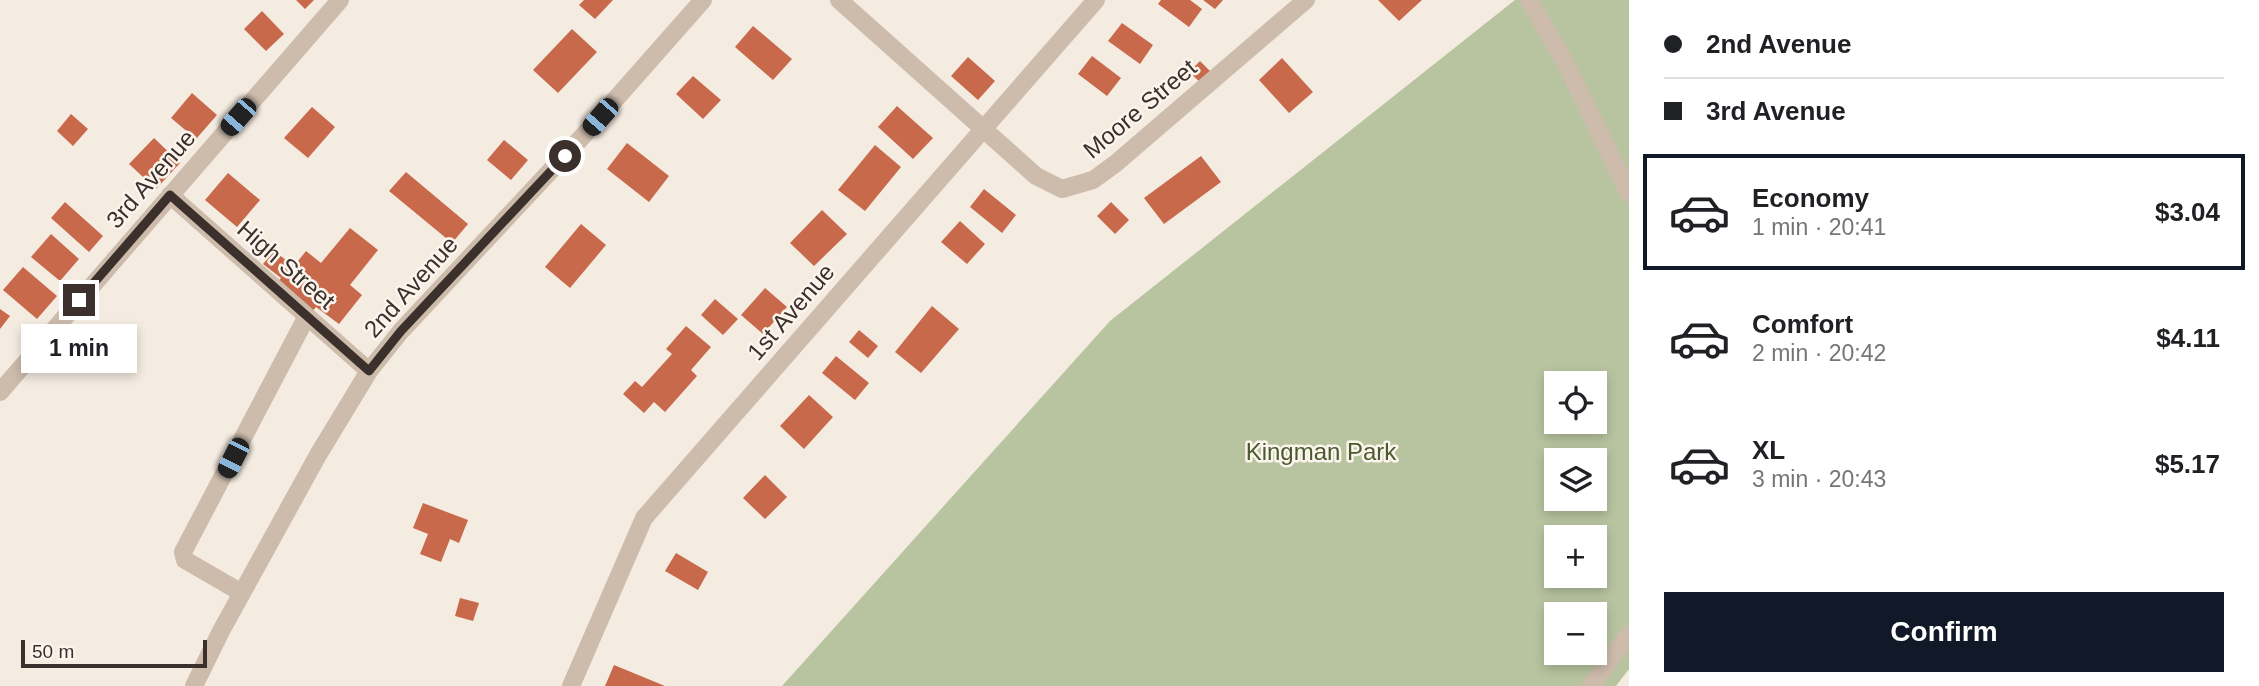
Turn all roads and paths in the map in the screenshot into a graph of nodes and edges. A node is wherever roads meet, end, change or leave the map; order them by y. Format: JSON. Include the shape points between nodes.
{"nodes":[{"id":1,"x":340,"y":0,"type":"edge"},
{"id":2,"x":704,"y":0,"type":"edge"},
{"id":3,"x":839,"y":0,"type":"edge"},
{"id":4,"x":1096,"y":0,"type":"edge"},
{"id":5,"x":1306,"y":0,"type":"edge"},
{"id":6,"x":1529,"y":0,"type":"edge"},
{"id":7,"x":985,"y":128,"type":"junction"},
{"id":8,"x":1629,"y":193,"type":"edge"},
{"id":9,"x":170,"y":195,"type":"junction"},
{"id":10,"x":307,"y":316,"type":"junction"},
{"id":11,"x":369,"y":371,"type":"junction"},
{"id":12,"x":0,"y":392,"type":"edge"},
{"id":13,"x":242,"y":593,"type":"junction"},
{"id":14,"x":1629,"y":634,"type":"edge"},
{"id":15,"x":194,"y":686,"type":"edge"},
{"id":16,"x":570,"y":686,"type":"edge"},
{"id":17,"x":1591,"y":686,"type":"edge"}],
"edges":[{"from":1,"to":9,"type":"street","name":"3rd Avenue"},
{"from":2,"to":11,"type":"street","name":"2nd Avenue"},
{"from":3,"to":7,"type":"street","name":"Moore Street"},
{"from":4,"to":7,"type":"street","name":"1st Avenue"},
{"from":5,"to":7,"type":"street","name":"Moore Street","via":[[1093,180],[1062,190],[1036,176]]},
{"from":6,"to":8,"type":"street"},
{"from":7,"to":16,"type":"street","name":"1st Avenue","via":[[644,518]]},
{"from":9,"to":10,"type":"street","name":"High Street"},
{"from":9,"to":12,"type":"street","name":"3rd Avenue"},
{"from":10,"to":11,"type":"street","name":"High Street"},
{"from":10,"to":13,"type":"street","via":[[183,552],[185,560]]},
{"from":11,"to":13,"type":"street","name":"2nd Avenue"},
{"from":13,"to":15,"type":"street","name":"2nd Avenue"},
{"from":14,"to":17,"type":"street"}]}
